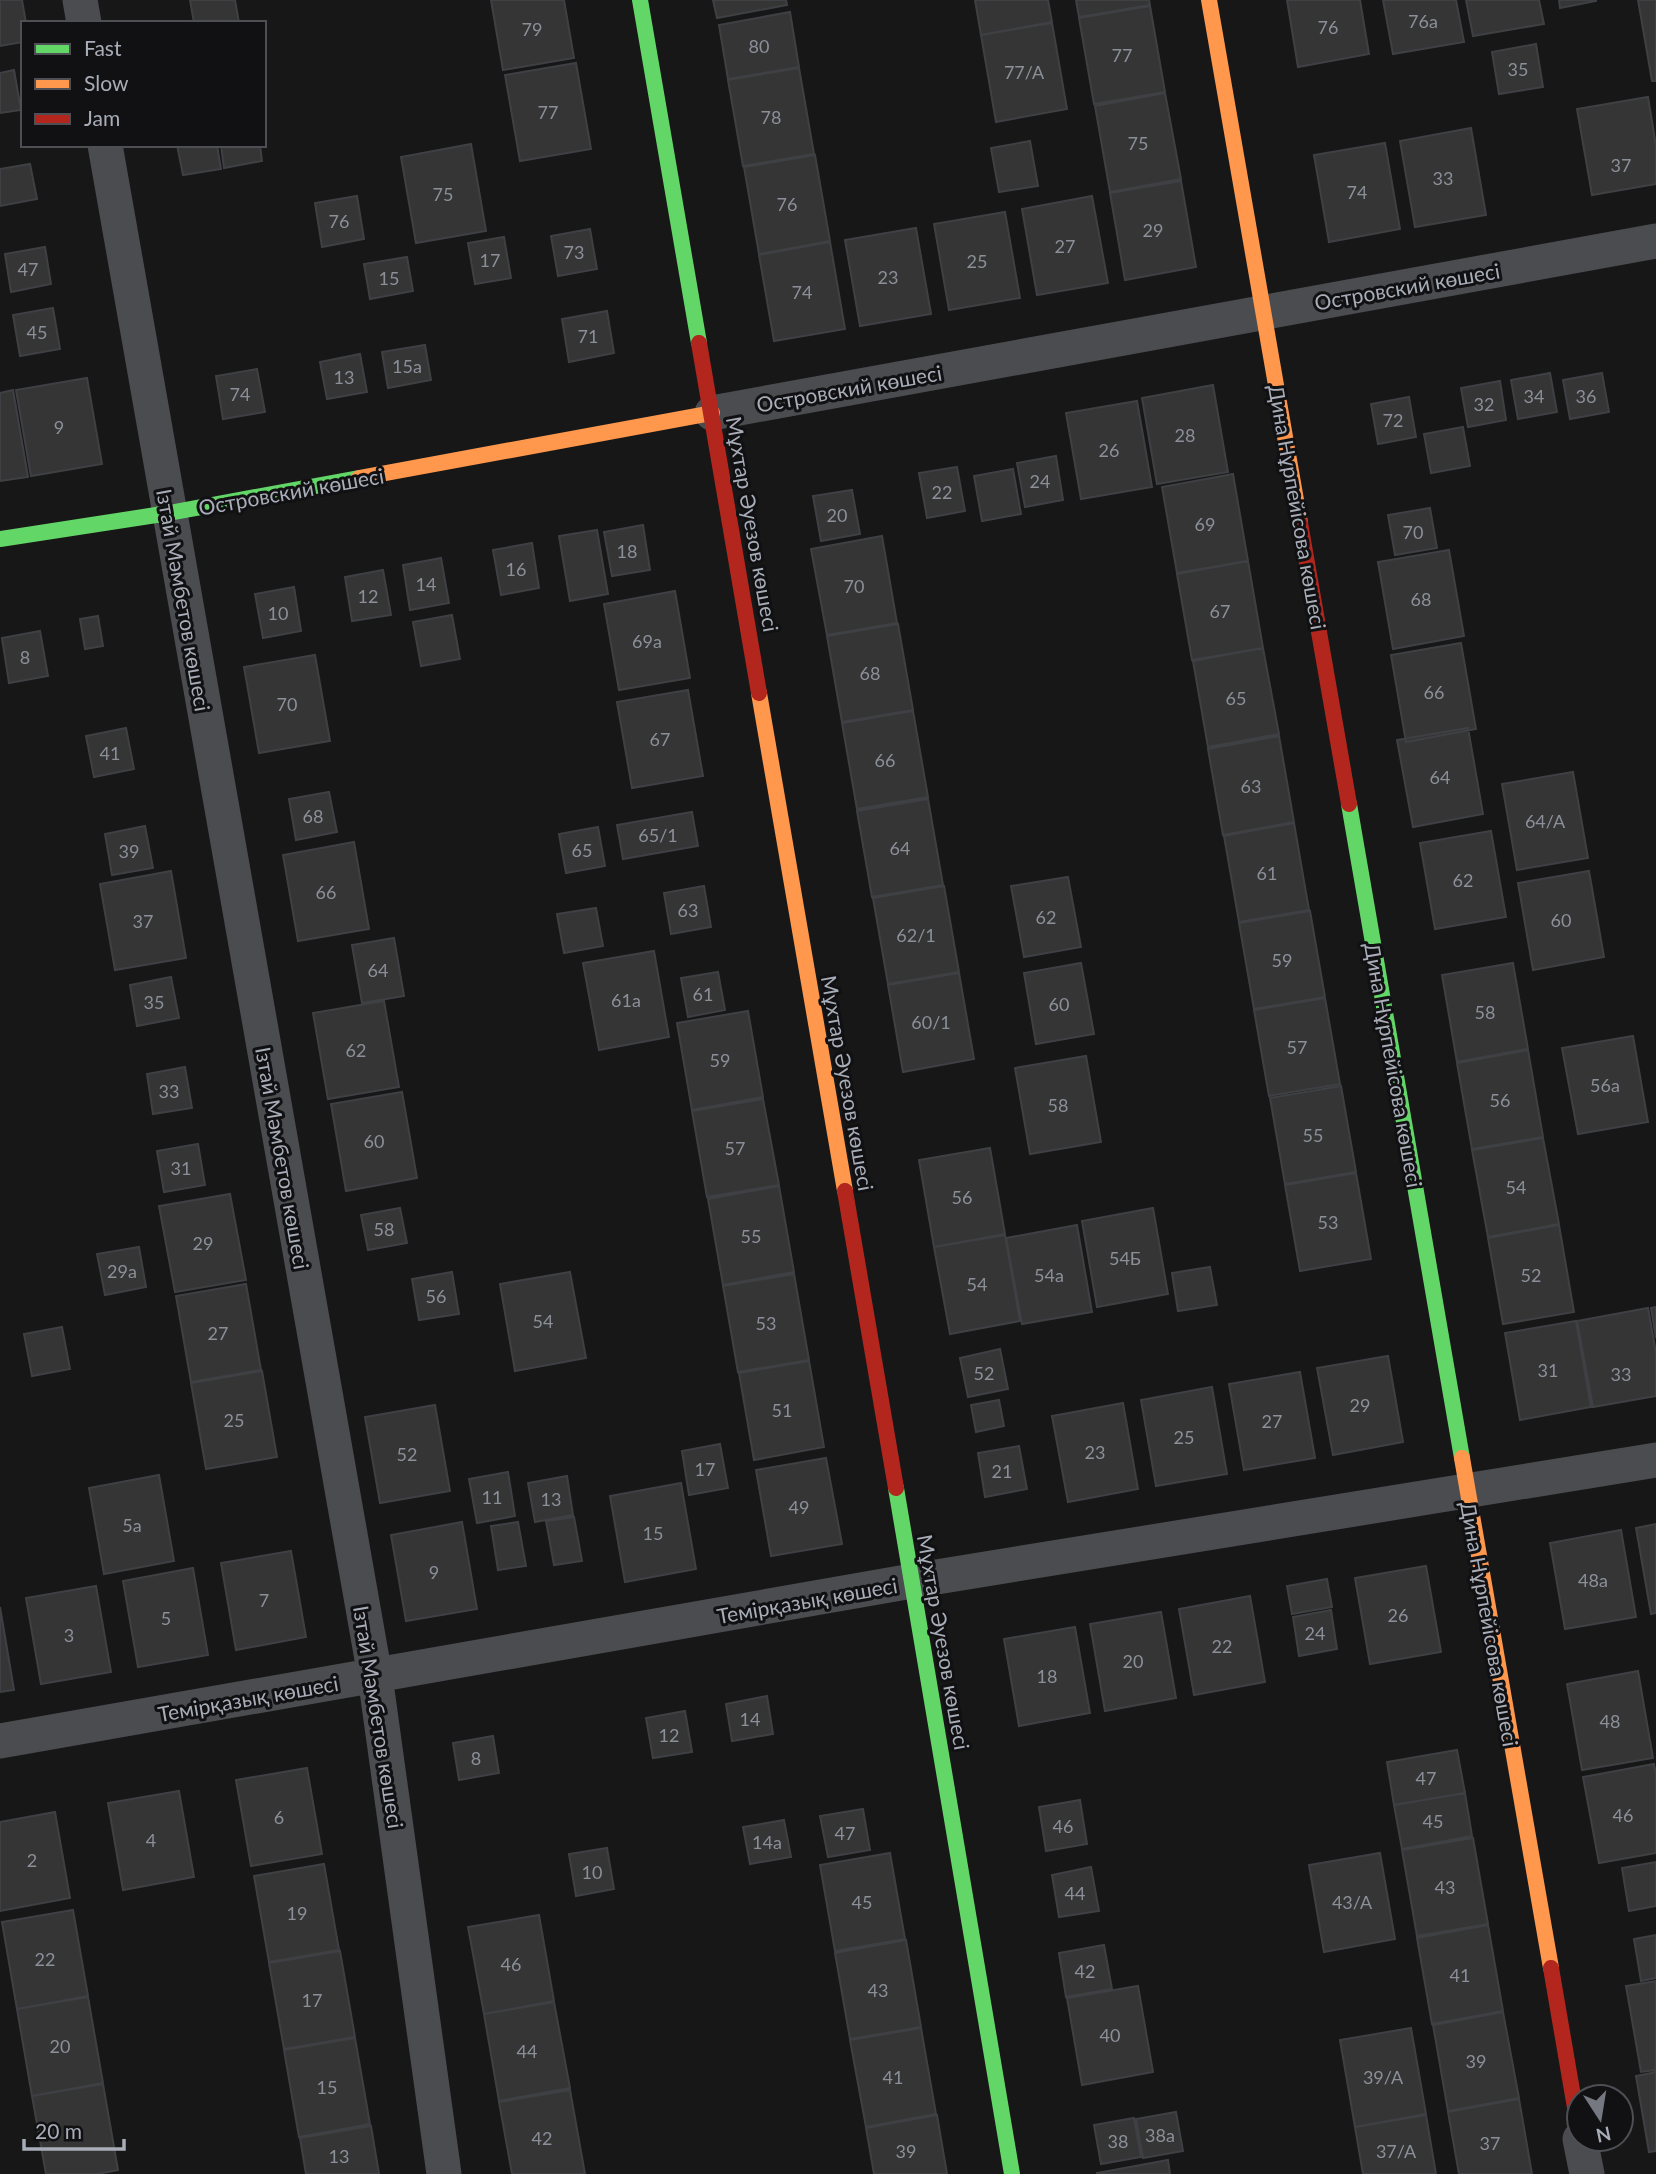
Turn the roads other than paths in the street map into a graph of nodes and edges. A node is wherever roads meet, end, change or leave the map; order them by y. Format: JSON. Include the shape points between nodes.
{"nodes":[{"id":1,"x":80,"y":0,"type":"edge"},
{"id":2,"x":640,"y":0,"type":"edge"},
{"id":3,"x":1209,"y":0,"type":"edge"},
{"id":4,"x":83,"y":21,"type":"edge"},
{"id":5,"x":105,"y":147,"type":"edge"},
{"id":6,"x":1656,"y":241,"type":"edge"},
{"id":7,"x":1264,"y":312,"type":"junction"},
{"id":8,"x":712,"y":413,"type":"junction"},
{"id":9,"x":169,"y":513,"type":"junction"},
{"id":10,"x":0,"y":539,"type":"edge"},
{"id":11,"x":1656,"y":1460,"type":"edge"},
{"id":12,"x":1467,"y":1490,"type":"junction"},
{"id":13,"x":912,"y":1581,"type":"junction"},
{"id":14,"x":375,"y":1676,"type":"junction"},
{"id":15,"x":0,"y":1741,"type":"edge"},
{"id":16,"x":1571,"y":2083,"type":"edge"},
{"id":17,"x":1583,"y":2153,"type":"edge"},
{"id":18,"x":444,"y":2174,"type":"edge"},
{"id":19,"x":1012,"y":2174,"type":"edge"},
{"id":20,"x":1587,"y":2174,"type":"edge"}],
"edges":[{"from":1,"to":4,"type":"street"},
{"from":2,"to":8,"type":"street","name":"Мұхтар Әуезов көшесі"},
{"from":3,"to":7,"type":"street","name":"Дина Нұрпейісова көшесі"},
{"from":5,"to":9,"type":"street","name":"Ізтай Мәмбетов көшесі"},
{"from":6,"to":7,"type":"street","name":"Островский көшесі"},
{"from":7,"to":8,"type":"street","name":"Островский көшесі"},
{"from":7,"to":12,"type":"street","name":"Дина Нұрпейісова көшесі"},
{"from":8,"to":9,"type":"street","name":"Островский көшесі"},
{"from":8,"to":13,"type":"street","name":"Мұхтар Әуезов көшесі"},
{"from":9,"to":10,"type":"street","name":"Островский көшесі"},
{"from":9,"to":14,"type":"street","name":"Ізтай Мәмбетов көшесі"},
{"from":11,"to":12,"type":"street","name":"Темірқазық көшесі"},
{"from":12,"to":13,"type":"street","name":"Темірқазық көшесі"},
{"from":12,"to":16,"type":"street","name":"Дина Нұрпейісова көшесі"},
{"from":13,"to":14,"type":"street","name":"Темірқазық көшесі"},
{"from":13,"to":19,"type":"street","name":"Мұхтар Әуезов көшесі"},
{"from":14,"to":15,"type":"street","name":"Темірқазық көшесі"},
{"from":14,"to":18,"type":"street","name":"Ізтай Мәмбетов көшесі"},
{"from":17,"to":20,"type":"street"}]}
